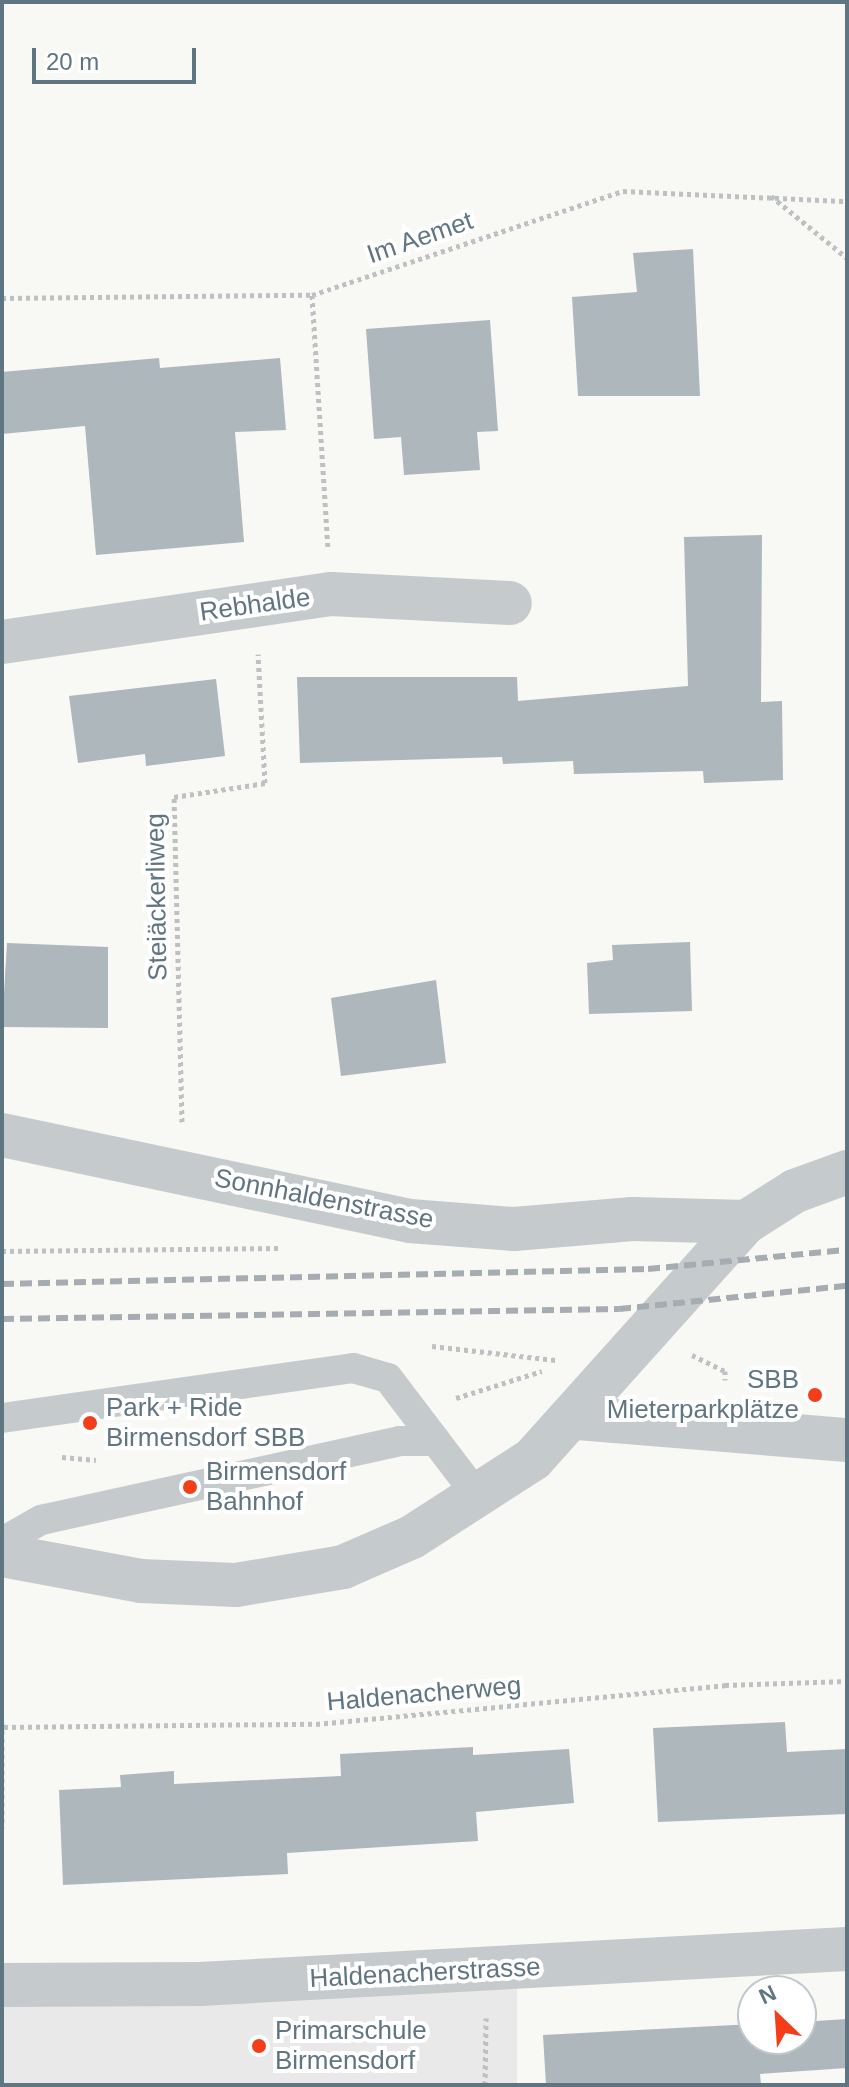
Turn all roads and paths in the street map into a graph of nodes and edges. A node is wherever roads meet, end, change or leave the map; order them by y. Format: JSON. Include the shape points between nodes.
{"nodes":[{"id":1,"x":770,"y":195,"type":"junction"},
{"id":2,"x":847,"y":201,"type":"edge"},
{"id":3,"x":847,"y":258,"type":"edge"},
{"id":4,"x":312,"y":295,"type":"junction"},
{"id":5,"x":2,"y":298,"type":"edge"},
{"id":6,"x":331,"y":594,"type":"junction"},
{"id":7,"x":510,"y":603,"type":"dead end"},
{"id":8,"x":255,"y":605,"type":"junction"},
{"id":9,"x":2,"y":642,"type":"edge"},
{"id":10,"x":2,"y":1135,"type":"edge"},
{"id":11,"x":183,"y":1170,"type":"junction"},
{"id":12,"x":847,"y":1172,"type":"edge"},
{"id":13,"x":746,"y":1222,"type":"junction"},
{"id":14,"x":432,"y":1346,"type":"dead end"},
{"id":15,"x":692,"y":1355,"type":"dead end"},
{"id":16,"x":574,"y":1362,"type":"dead end"},
{"id":17,"x":559,"y":1366,"type":"dead end"},
{"id":18,"x":725,"y":1371,"type":"dead end"},
{"id":19,"x":418,"y":1409,"type":"junction"},
{"id":20,"x":2,"y":1418,"type":"edge"},
{"id":21,"x":578,"y":1418,"type":"junction"},
{"id":22,"x":847,"y":1440,"type":"edge"},
{"id":23,"x":436,"y":1441,"type":"junction"},
{"id":24,"x":56,"y":1456,"type":"dead end"},
{"id":25,"x":97,"y":1460,"type":"dead end"},
{"id":26,"x":479,"y":1498,"type":"junction"},
{"id":27,"x":2,"y":1542,"type":"edge"},
{"id":28,"x":2,"y":1555,"type":"edge"},
{"id":29,"x":847,"y":1681,"type":"edge"},
{"id":30,"x":3,"y":1725,"type":"edge"},
{"id":31,"x":2,"y":1828,"type":"edge"},
{"id":32,"x":847,"y":1949,"type":"edge"},
{"id":33,"x":487,"y":1970,"type":"junction"},
{"id":34,"x":2,"y":1985,"type":"edge"},
{"id":35,"x":485,"y":2085,"type":"edge"}],
"edges":[{"from":1,"to":2,"type":"path","name":"Im Aemet"},
{"from":1,"to":3,"type":"path"},
{"from":1,"to":4,"type":"path","name":"Im Aemet","via":[[623,191]]},
{"from":4,"to":5,"type":"path","name":"Im Aemet"},
{"from":4,"to":6,"type":"path"},
{"from":6,"to":7,"type":"street","name":"Rebhalde"},
{"from":6,"to":8,"type":"street","name":"Rebhalde"},
{"from":8,"to":9,"type":"street","name":"Rebhalde"},
{"from":8,"to":11,"type":"path","name":"Steiäckerliweg","via":[[265,783],[174,797]]},
{"from":10,"to":11,"type":"street","name":"Sonnhaldenstrasse"},
{"from":11,"to":13,"type":"street","name":"Sonnhaldenstrasse","via":[[410,1221],[514,1229],[633,1219]]},
{"from":12,"to":13,"type":"street","via":[[795,1191]]},
{"from":13,"to":21,"type":"street"},
{"from":14,"to":16,"type":"path"},
{"from":15,"to":18,"type":"path"},
{"from":17,"to":19,"type":"path"},
{"from":19,"to":20,"type":"lane","via":[[388,1378],[353,1368]]},
{"from":19,"to":23,"type":"lane"},
{"from":21,"to":22,"type":"street"},
{"from":21,"to":26,"type":"street"},
{"from":23,"to":26,"type":"lane"},
{"from":23,"to":27,"type":"lane","via":[[400,1441],[41,1520]]},
{"from":24,"to":25,"type":"path"},
{"from":26,"to":28,"type":"street","via":[[343,1567],[236,1585],[141,1581]]},
{"from":29,"to":30,"type":"path","name":"Haldenacherweg","via":[[725,1685],[316,1724]]},
{"from":30,"to":31,"type":"path"},
{"from":32,"to":33,"type":"street","name":"Haldenacherstrasse"},
{"from":33,"to":34,"type":"street","name":"Haldenacherstrasse"},
{"from":33,"to":35,"type":"path"}]}
